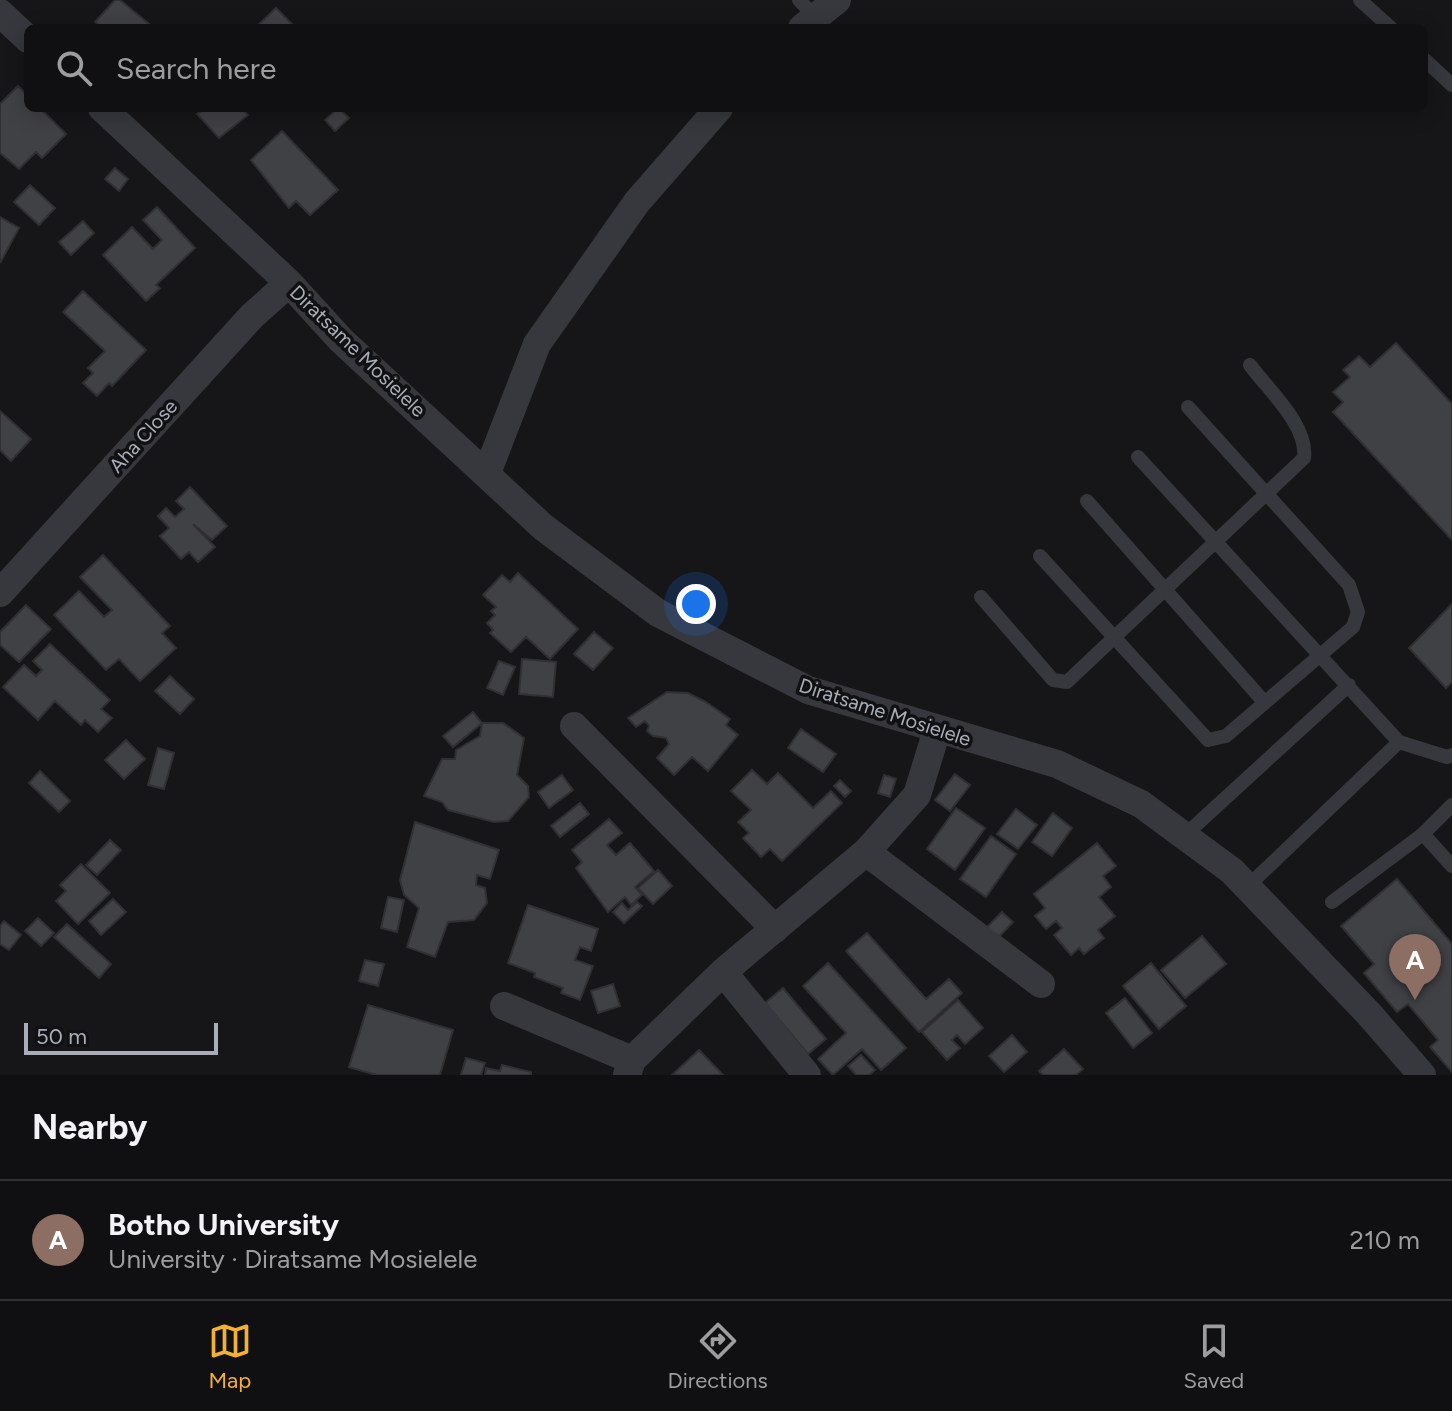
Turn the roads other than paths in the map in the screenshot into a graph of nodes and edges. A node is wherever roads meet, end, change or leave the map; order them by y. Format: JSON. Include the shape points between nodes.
{"nodes":[{"id":1,"x":1360,"y":0,"type":"edge"},
{"id":2,"x":0,"y":13,"type":"edge"},
{"id":3,"x":1387,"y":24,"type":"edge"},
{"id":4,"x":24,"y":35,"type":"edge"},
{"id":5,"x":1428,"y":63,"type":"edge"},
{"id":6,"x":1452,"y":85,"type":"edge"},
{"id":7,"x":106,"y":112,"type":"edge"},
{"id":8,"x":716,"y":112,"type":"edge"},
{"id":9,"x":289,"y":283,"type":"junction"},
{"id":10,"x":1250,"y":365,"type":"dead end"},
{"id":11,"x":1188,"y":407,"type":"dead end"},
{"id":12,"x":1138,"y":457,"type":"dead end"},
{"id":13,"x":487,"y":473,"type":"junction"},
{"id":14,"x":1267,"y":494,"type":"junction"},
{"id":15,"x":1087,"y":501,"type":"dead end"},
{"id":16,"x":1214,"y":541,"type":"junction"},
{"id":17,"x":1040,"y":556,"type":"dead end"},
{"id":18,"x":1166,"y":588,"type":"junction"},
{"id":19,"x":0,"y":593,"type":"edge"},
{"id":20,"x":981,"y":597,"type":"dead end"},
{"id":21,"x":1113,"y":637,"type":"junction"},
{"id":22,"x":1320,"y":656,"type":"junction"},
{"id":23,"x":1349,"y":685,"type":"junction"},
{"id":24,"x":1265,"y":703,"type":"junction"},
{"id":25,"x":574,"y":726,"type":"dead end"},
{"id":26,"x":937,"y":730,"type":"junction"},
{"id":27,"x":1399,"y":742,"type":"junction"},
{"id":28,"x":1452,"y":755,"type":"edge"},
{"id":29,"x":1452,"y":805,"type":"edge"},
{"id":30,"x":1423,"y":834,"type":"junction"},
{"id":31,"x":1184,"y":836,"type":"junction"},
{"id":32,"x":866,"y":852,"type":"junction"},
{"id":33,"x":1452,"y":866,"type":"edge"},
{"id":34,"x":1247,"y":887,"type":"junction"},
{"id":35,"x":1332,"y":902,"type":"dead end"},
{"id":36,"x":775,"y":929,"type":"junction"},
{"id":37,"x":723,"y":972,"type":"junction"},
{"id":38,"x":1041,"y":984,"type":"dead end"},
{"id":39,"x":504,"y":1006,"type":"dead end"},
{"id":40,"x":630,"y":1068,"type":"edge"},
{"id":41,"x":807,"y":1075,"type":"edge"},
{"id":42,"x":1422,"y":1075,"type":"edge"}],
"edges":[{"from":1,"to":3,"type":"lane"},
{"from":2,"to":4,"type":"street"},
{"from":5,"to":6,"type":"lane"},
{"from":7,"to":9,"type":"street","name":"Diratsame Mosielele"},
{"from":8,"to":13,"type":"street","via":[[637,202],[537,344]]},
{"from":9,"to":13,"type":"street","name":"Diratsame Mosielele","via":[[341,340]]},
{"from":9,"to":19,"type":"street","name":"Aha Close","via":[[252,316]]},
{"from":10,"to":14,"type":"lane","via":[[1306,446],[1304,458]]},
{"from":11,"to":14,"type":"lane"},
{"from":12,"to":16,"type":"lane"},
{"from":13,"to":26,"type":"street","name":"Diratsame Mosielele","via":[[543,527],[658,613],[808,690]]},
{"from":14,"to":16,"type":"lane"},
{"from":14,"to":22,"type":"lane","via":[[1349,585],[1358,612],[1353,627]]},
{"from":15,"to":18,"type":"lane"},
{"from":16,"to":18,"type":"lane"},
{"from":16,"to":22,"type":"lane"},
{"from":17,"to":21,"type":"lane"},
{"from":18,"to":21,"type":"lane"},
{"from":18,"to":24,"type":"lane"},
{"from":20,"to":21,"type":"lane","via":[[1053,680],[1067,682]]},
{"from":21,"to":24,"type":"lane","via":[[1208,740],[1226,736]]},
{"from":22,"to":23,"type":"lane"},
{"from":22,"to":24,"type":"lane"},
{"from":23,"to":27,"type":"lane"},
{"from":23,"to":31,"type":"lane"},
{"from":25,"to":36,"type":"street"},
{"from":26,"to":31,"type":"street","name":"Diratsame Mosielele","via":[[1057,764],[1141,804]]},
{"from":26,"to":32,"type":"street","via":[[917,795]]},
{"from":27,"to":28,"type":"lane"},
{"from":27,"to":34,"type":"lane"},
{"from":29,"to":30,"type":"lane"},
{"from":30,"to":33,"type":"lane"},
{"from":30,"to":35,"type":"lane"},
{"from":31,"to":34,"type":"street","name":"Diratsame Mosielele"},
{"from":32,"to":36,"type":"street"},
{"from":32,"to":38,"type":"street"},
{"from":34,"to":42,"type":"street","name":"Diratsame Mosielele"},
{"from":36,"to":37,"type":"street"},
{"from":37,"to":40,"type":"street"},
{"from":37,"to":41,"type":"street"},
{"from":39,"to":40,"type":"street"}]}
